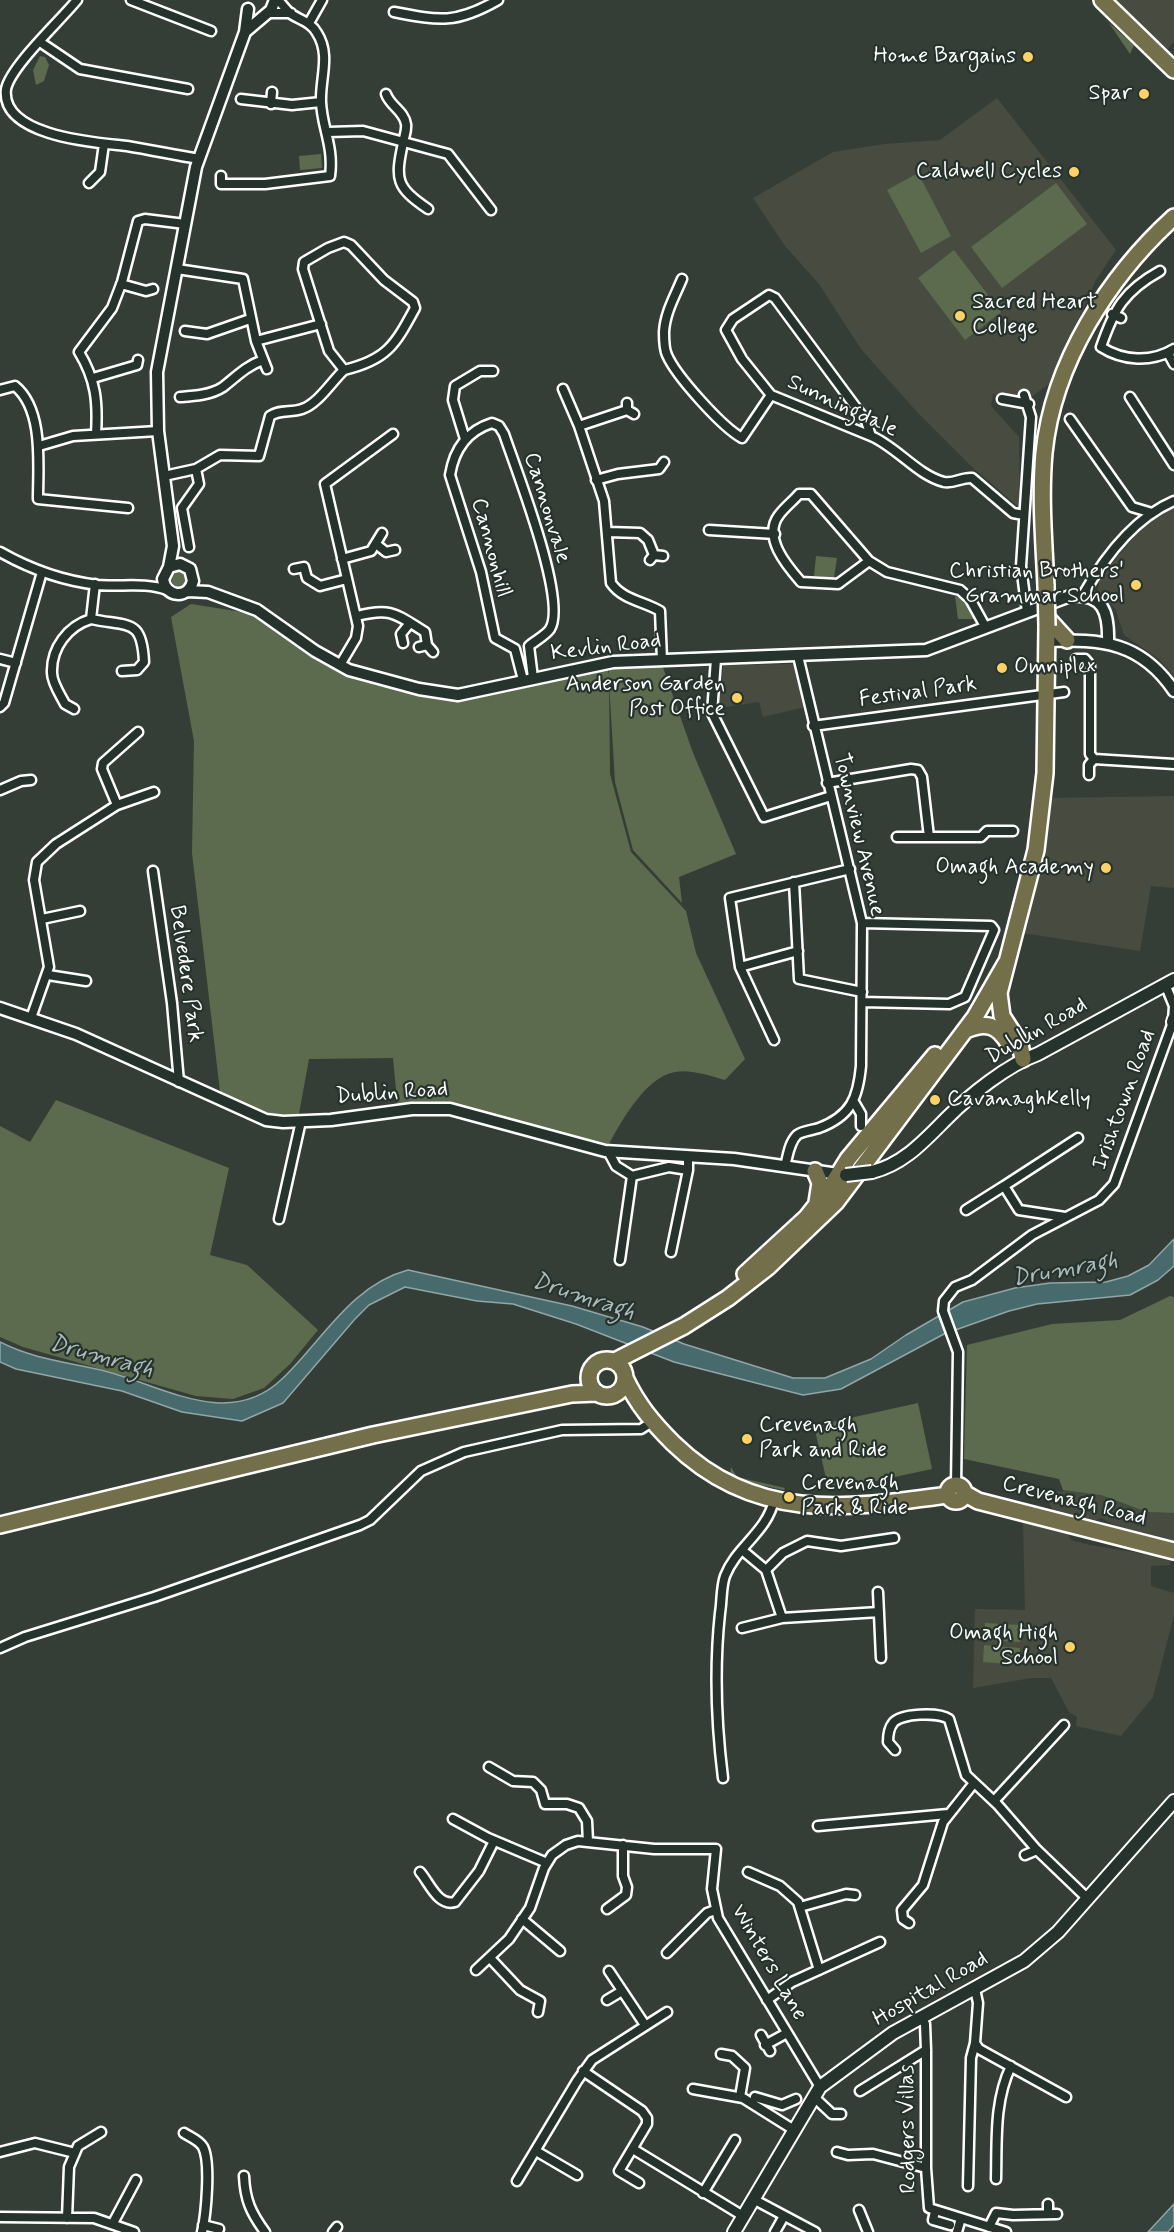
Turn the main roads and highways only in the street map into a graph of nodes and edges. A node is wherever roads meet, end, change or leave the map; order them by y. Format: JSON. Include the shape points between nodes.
{"nodes":[{"id":1,"x":1102,"y":0,"type":"edge"},
{"id":2,"x":1174,"y":70,"type":"edge"},
{"id":3,"x":1174,"y":217,"type":"edge"},
{"id":4,"x":1049,"y":628,"type":"junction"},
{"id":5,"x":1047,"y":663,"type":"junction"},
{"id":6,"x":1006,"y":963,"type":"junction"},
{"id":7,"x":1170,"y":982,"type":"edge"},
{"id":8,"x":991,"y":991,"type":"junction"},
{"id":9,"x":965,"y":1030,"type":"junction"},
{"id":10,"x":1023,"y":1059,"type":"junction"},
{"id":11,"x":815,"y":1171,"type":"road end"},
{"id":12,"x":842,"y":1175,"type":"junction"},
{"id":13,"x":815,"y":1207,"type":"junction"},
{"id":14,"x":698,"y":1317,"type":"junction"},
{"id":15,"x":626,"y":1363,"type":"junction"},
{"id":16,"x":588,"y":1378,"type":"junction"},
{"id":17,"x":597,"y":1393,"type":"junction"},
{"id":18,"x":572,"y":1394,"type":"junction"},
{"id":19,"x":614,"y":1394,"type":"junction"},
{"id":20,"x":636,"y":1402,"type":"junction"},
{"id":21,"x":0,"y":1526,"type":"edge"},
{"id":22,"x":1174,"y":1551,"type":"edge"},
{"id":23,"x":1174,"y":1801,"type":"edge"},
{"id":24,"x":734,"y":2232,"type":"edge"}],
"edges":[{"from":1,"to":2,"type":"highway"},
{"from":3,"to":4,"type":"highway","bridge":true,"via":[[1143,247],[1111,288],[1080,340],[1058,393],[1044,452],[1042,515]]},
{"from":4,"to":5,"type":"highway"},
{"from":4,"to":5,"type":"highway","via":[[1066,640]]},
{"from":5,"to":6,"type":"highway","via":[[1044,773],[1036,850]]},
{"from":6,"to":8,"type":"highway"},
{"from":6,"to":10,"type":"highway","via":[[999,993],[1002,1016],[1020,1044]]},
{"from":7,"to":10,"type":"main road","name":"Dublin Road"},
{"from":8,"to":9,"type":"highway"},
{"from":8,"to":12,"type":"highway","via":[[848,1159]]},
{"from":9,"to":10,"type":"highway","via":[[978,1024],[993,1025],[1014,1054]]},
{"from":9,"to":14,"type":"highway","via":[[836,1202],[768,1267]]},
{"from":10,"to":12,"type":"main road","name":"Dublin Road","bridge":true,"via":[[958,1107],[911,1153],[872,1172]]},
{"from":11,"to":13,"type":"highway","via":[[821,1191]]},
{"from":12,"to":13,"type":"highway"},
{"from":13,"to":14,"type":"highway"},
{"from":14,"to":15,"type":"highway"},
{"from":15,"to":16,"type":"highway","via":[[609,1359],[597,1362]]},
{"from":15,"to":19,"type":"highway","via":[[621,1389]]},
{"from":15,"to":20,"type":"highway","name":"Crevenagh Road"},
{"from":16,"to":17,"type":"highway"},
{"from":16,"to":18,"type":"highway"},
{"from":17,"to":18,"type":"highway"},
{"from":17,"to":19,"type":"highway"},
{"from":18,"to":21,"type":"highway","via":[[373,1435]]},
{"from":19,"to":20,"type":"highway"},
{"from":20,"to":22,"type":"highway","name":"Crevenagh Road","via":[[689,1458],[718,1479],[774,1500],[855,1507],[956,1491],[978,1501]]},
{"from":23,"to":24,"type":"main road","name":"Hospital Road","via":[[1058,1932],[1024,1961],[893,2033],[817,2092]]}]}
